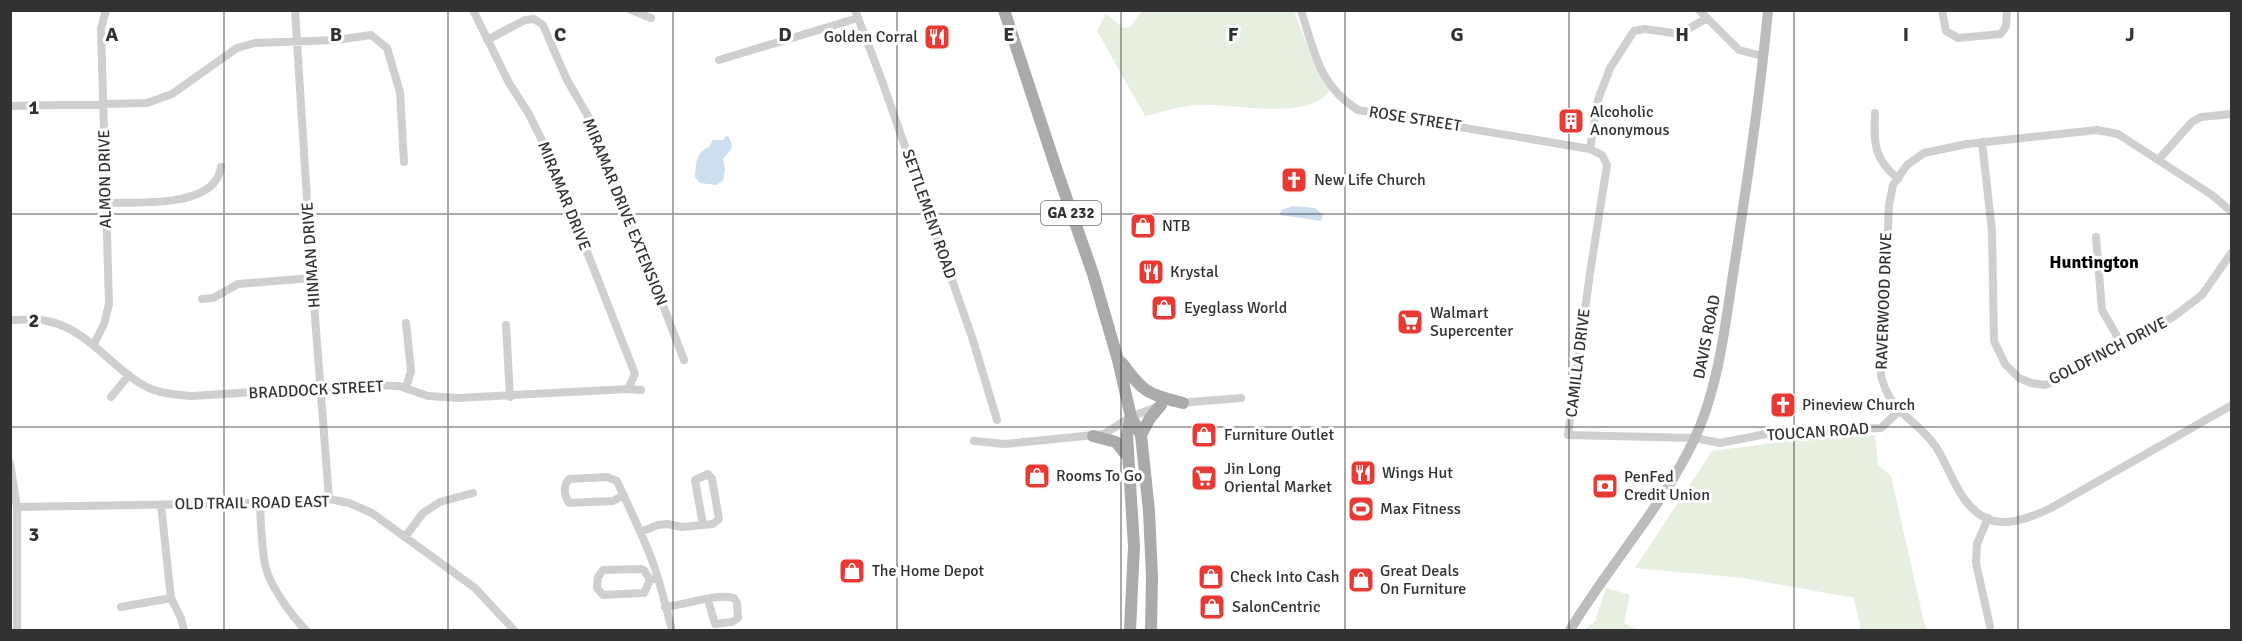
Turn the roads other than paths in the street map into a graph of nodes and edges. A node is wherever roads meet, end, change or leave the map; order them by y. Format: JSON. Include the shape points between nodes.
{"nodes":[{"id":1,"x":106,"y":10,"type":"edge"},
{"id":2,"x":295,"y":10,"type":"edge"},
{"id":3,"x":473,"y":10,"type":"edge"},
{"id":4,"x":631,"y":10,"type":"edge"},
{"id":5,"x":1004,"y":10,"type":"edge"},
{"id":6,"x":1301,"y":10,"type":"edge"},
{"id":7,"x":1699,"y":10,"type":"edge"},
{"id":8,"x":1768,"y":10,"type":"edge"},
{"id":9,"x":1942,"y":10,"type":"edge"},
{"id":10,"x":2007,"y":10,"type":"edge"},
{"id":11,"x":856,"y":14,"type":"edge"},
{"id":12,"x":651,"y":18,"type":"dead end"},
{"id":13,"x":1707,"y":18,"type":"junction"},
{"id":14,"x":487,"y":40,"type":"junction"},
{"id":15,"x":298,"y":41,"type":"junction"},
{"id":16,"x":1762,"y":56,"type":"junction"},
{"id":17,"x":719,"y":60,"type":"dead end"},
{"id":18,"x":104,"y":105,"type":"junction"},
{"id":19,"x":10,"y":106,"type":"edge"},
{"id":20,"x":1875,"y":113,"type":"dead end"},
{"id":21,"x":2232,"y":114,"type":"edge"},
{"id":22,"x":1982,"y":142,"type":"junction"},
{"id":23,"x":1590,"y":149,"type":"junction"},
{"id":24,"x":2159,"y":159,"type":"junction"},
{"id":25,"x":404,"y":162,"type":"dead end"},
{"id":26,"x":221,"y":167,"type":"dead end"},
{"id":27,"x":1898,"y":179,"type":"junction"},
{"id":28,"x":106,"y":203,"type":"junction"},
{"id":29,"x":2232,"y":213,"type":"edge"},
{"id":30,"x":2096,"y":237,"type":"dead end"},
{"id":31,"x":2232,"y":252,"type":"edge"},
{"id":32,"x":312,"y":278,"type":"junction"},
{"id":33,"x":202,"y":300,"type":"dead end"},
{"id":34,"x":10,"y":320,"type":"edge"},
{"id":35,"x":406,"y":323,"type":"dead end"},
{"id":36,"x":506,"y":326,"type":"dead end"},
{"id":37,"x":94,"y":344,"type":"junction"},
{"id":38,"x":2122,"y":345,"type":"junction"},
{"id":39,"x":1117,"y":356,"type":"junction"},
{"id":40,"x":684,"y":360,"type":"dead end"},
{"id":41,"x":129,"y":375,"type":"junction"},
{"id":42,"x":321,"y":388,"type":"junction"},
{"id":43,"x":406,"y":388,"type":"junction"},
{"id":44,"x":628,"y":389,"type":"junction"},
{"id":45,"x":641,"y":390,"type":"dead end"},
{"id":46,"x":510,"y":396,"type":"junction"},
{"id":47,"x":111,"y":397,"type":"dead end"},
{"id":48,"x":1241,"y":398,"type":"dead end"},
{"id":49,"x":1183,"y":403,"type":"junction"},
{"id":50,"x":1161,"y":405,"type":"junction"},
{"id":51,"x":2232,"y":405,"type":"edge"},
{"id":52,"x":1899,"y":411,"type":"junction"},
{"id":53,"x":1131,"y":417,"type":"junction"},
{"id":54,"x":997,"y":420,"type":"dead end"},
{"id":55,"x":1141,"y":435,"type":"junction"},
{"id":56,"x":1093,"y":436,"type":"junction"},
{"id":57,"x":1695,"y":438,"type":"junction"},
{"id":58,"x":974,"y":441,"type":"dead end"},
{"id":59,"x":1130,"y":460,"type":"junction"},
{"id":60,"x":10,"y":463,"type":"edge"},
{"id":61,"x":473,"y":493,"type":"dead end"},
{"id":62,"x":624,"y":495,"type":"junction"},
{"id":63,"x":329,"y":499,"type":"junction"},
{"id":64,"x":260,"y":503,"type":"junction"},
{"id":65,"x":161,"y":505,"type":"junction"},
{"id":66,"x":16,"y":507,"type":"junction"},
{"id":67,"x":1988,"y":518,"type":"junction"},
{"id":68,"x":703,"y":525,"type":"junction"},
{"id":69,"x":640,"y":532,"type":"junction"},
{"id":70,"x":405,"y":537,"type":"junction"},
{"id":71,"x":653,"y":579,"type":"junction"},
{"id":72,"x":171,"y":598,"type":"junction"},
{"id":73,"x":708,"y":600,"type":"junction"},
{"id":74,"x":121,"y":607,"type":"dead end"},
{"id":75,"x":665,"y":607,"type":"junction"},
{"id":76,"x":1990,"y":626,"type":"dead end"},
{"id":77,"x":15,"y":628,"type":"edge"},
{"id":78,"x":1152,"y":628,"type":"edge"},
{"id":79,"x":184,"y":630,"type":"edge"},
{"id":80,"x":306,"y":630,"type":"edge"},
{"id":81,"x":514,"y":630,"type":"edge"},
{"id":82,"x":672,"y":630,"type":"edge"},
{"id":83,"x":1130,"y":630,"type":"edge"},
{"id":84,"x":1570,"y":630,"type":"edge"}],
"edges":[{"from":1,"to":18,"type":"street","name":"ALMON DRIVE","via":[[101,29]]},
{"from":2,"to":15,"type":"street","name":"HINMAN DRIVE"},
{"from":3,"to":14,"type":"street","name":"MIRAMAR DRIVE"},
{"from":4,"to":12,"type":"street"},
{"from":5,"to":39,"type":"main road","number":"GA 232"},
{"from":6,"to":23,"type":"street","name":"ROSE STREET","via":[[1313,55],[1330,87],[1358,110]]},
{"from":7,"to":13,"type":"street"},
{"from":8,"to":16,"type":"main road","name":"DAVIS ROAD"},
{"from":9,"to":10,"type":"street","via":[[1946,31],[1958,38],[2001,34]]},
{"from":11,"to":17,"type":"street"},
{"from":11,"to":54,"type":"street","name":"SETTLEMENT ROAD","via":[[972,337]]},
{"from":13,"to":16,"type":"street","via":[[1739,50]]},
{"from":13,"to":23,"type":"street","via":[[1680,34],[1634,31],[1610,68],[1598,100]]},
{"from":14,"to":40,"type":"street","name":"MIRAMAR DRIVE EXTENSION","via":[[525,20],[534,19],[543,26],[599,139]]},
{"from":14,"to":44,"type":"street","name":"MIRAMAR DRIVE","via":[[553,166],[634,374]]},
{"from":15,"to":18,"type":"street","via":[[237,48],[161,100]]},
{"from":15,"to":25,"type":"street","via":[[371,35],[387,48],[400,92]]},
{"from":15,"to":32,"type":"street","name":"HINMAN DRIVE"},
{"from":16,"to":57,"type":"main road","name":"DAVIS ROAD","via":[[1725,325],[1715,380]]},
{"from":18,"to":19,"type":"street"},
{"from":18,"to":28,"type":"street","name":"ALMON DRIVE"},
{"from":20,"to":27,"type":"street","via":[[1874,143],[1884,164]]},
{"from":21,"to":24,"type":"street","via":[[2201,117],[2192,122]]},
{"from":22,"to":24,"type":"street","name":"RAVERWOOD DRIVE","via":[[2097,130],[2118,134]]},
{"from":22,"to":27,"type":"street","name":"RAVERWOOD DRIVE","via":[[1924,153],[1907,165]]},
{"from":22,"to":38,"type":"street","name":"GOLDFINCH DRIVE","via":[[1992,231],[1994,341],[2005,364],[2019,378],[2045,385]]},
{"from":23,"to":57,"type":"street","name":"CAMILLA DRIVE","via":[[1602,155],[1607,165],[1568,435]]},
{"from":24,"to":29,"type":"street","name":"RAVERWOOD DRIVE"},
{"from":26,"to":28,"type":"street","via":[[217,180],[194,195],[171,201]]},
{"from":27,"to":52,"type":"street","name":"RAVERWOOD DRIVE","via":[[1893,185],[1887,222],[1881,376],[1886,393]]},
{"from":28,"to":37,"type":"street","name":"ALMON DRIVE","via":[[109,304]]},
{"from":30,"to":38,"type":"street","via":[[2102,310]]},
{"from":31,"to":38,"type":"street","name":"GOLDFINCH DRIVE","via":[[2202,295],[2173,317]]},
{"from":32,"to":33,"type":"street","via":[[245,283]]},
{"from":32,"to":42,"type":"street","name":"HINMAN DRIVE"},
{"from":34,"to":37,"type":"street","name":"BRADDOCK STREET","via":[[48,321]]},
{"from":35,"to":43,"type":"street","via":[[411,370]]},
{"from":36,"to":46,"type":"street"},
{"from":37,"to":41,"type":"street","name":"BRADDOCK STREET"},
{"from":39,"to":49,"type":"main road","via":[[1146,391]]},
{"from":39,"to":53,"type":"main road","number":"GA 232"},
{"from":41,"to":42,"type":"street","name":"BRADDOCK STREET","via":[[151,389],[171,395]]},
{"from":41,"to":47,"type":"street"},
{"from":42,"to":43,"type":"street","name":"BRADDOCK STREET"},
{"from":42,"to":63,"type":"street","name":"HINMAN DRIVE"},
{"from":43,"to":46,"type":"street","name":"BRADDOCK STREET","via":[[428,396]]},
{"from":44,"to":45,"type":"street","name":"BRADDOCK STREET"},
{"from":44,"to":46,"type":"street","name":"BRADDOCK STREET"},
{"from":48,"to":49,"type":"street"},
{"from":49,"to":50,"type":"street"},
{"from":50,"to":53,"type":"street"},
{"from":50,"to":55,"type":"main road"},
{"from":51,"to":67,"type":"street","name":"RAVERWOOD DRIVE","via":[[2029,519],[2013,523]]},
{"from":52,"to":57,"type":"street","name":"TOUCAN ROAD","via":[[1881,429],[1776,432],[1720,443]]},
{"from":52,"to":67,"type":"street","name":"RAVERWOOD DRIVE","via":[[1936,447],[1964,500]]},
{"from":53,"to":55,"type":"main road","number":"GA 232"},
{"from":53,"to":56,"type":"street","via":[[1110,431]]},
{"from":53,"to":59,"type":"main road","number":"GA 232","via":[[1127,435]]},
{"from":55,"to":78,"type":"main road","number":"GA 232","via":[[1149,511]]},
{"from":56,"to":58,"type":"street","via":[[1005,444]]},
{"from":56,"to":59,"type":"main road","via":[[1116,442]]},
{"from":57,"to":84,"type":"main road","name":"DAVIS ROAD","via":[[1669,487]]},
{"from":59,"to":83,"type":"main road","number":"GA 232","via":[[1134,546]]},
{"from":60,"to":66,"type":"street"},
{"from":61,"to":70,"type":"street","via":[[440,502],[423,513]]},
{"from":62,"to":62,"type":"street","via":[[617,482],[607,477],[569,479],[565,483],[569,503],[613,501]]},
{"from":62,"to":69,"type":"street"},
{"from":63,"to":64,"type":"street","name":"OLD TRAIL ROAD EAST"},
{"from":63,"to":70,"type":"street","name":"OLD TRAIL ROAD EAST","via":[[372,513]]},
{"from":64,"to":65,"type":"street","name":"OLD TRAIL ROAD EAST"},
{"from":64,"to":80,"type":"street","via":[[265,566],[278,593]]},
{"from":65,"to":66,"type":"street","name":"OLD TRAIL ROAD EAST"},
{"from":65,"to":72,"type":"street"},
{"from":66,"to":77,"type":"street"},
{"from":67,"to":76,"type":"street","via":[[1977,544],[1976,563]]},
{"from":68,"to":68,"type":"street","via":[[695,480],[708,474],[719,519]]},
{"from":68,"to":69,"type":"street","via":[[667,524]]},
{"from":69,"to":71,"type":"street"},
{"from":70,"to":81,"type":"street","name":"OLD TRAIL ROAD EAST","via":[[474,588]]},
{"from":71,"to":71,"type":"street","via":[[644,593],[603,595],[597,588],[603,570],[641,569]]},
{"from":71,"to":75,"type":"street"},
{"from":72,"to":74,"type":"street"},
{"from":72,"to":79,"type":"street"},
{"from":73,"to":73,"type":"street","via":[[734,598],[738,618],[715,624]]},
{"from":73,"to":75,"type":"street"},
{"from":75,"to":82,"type":"street"}]}
